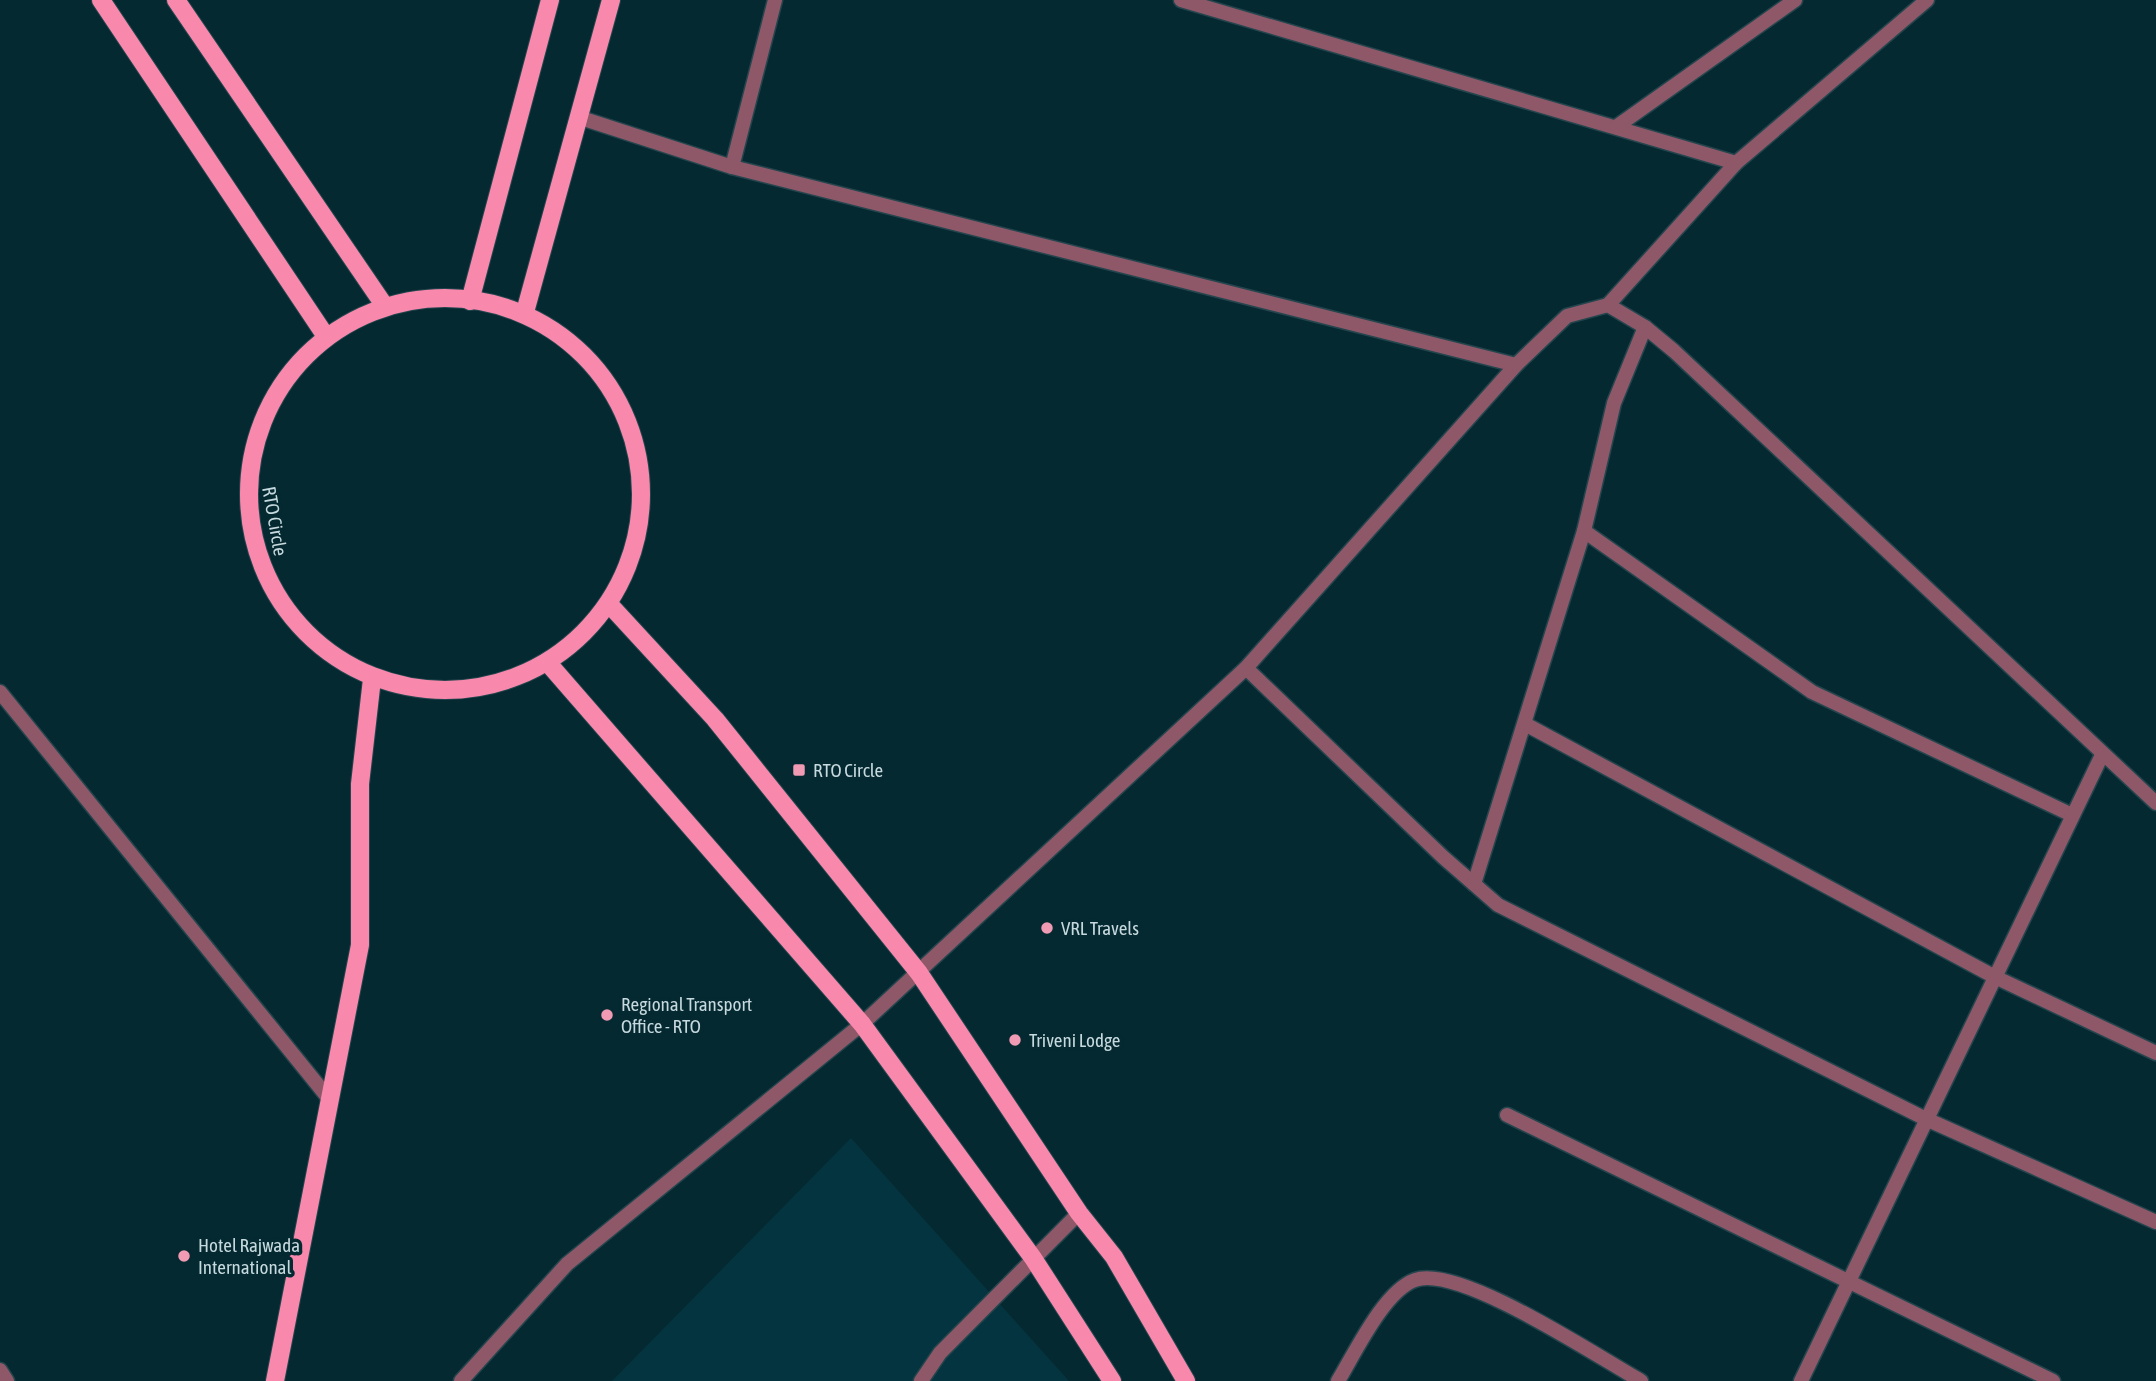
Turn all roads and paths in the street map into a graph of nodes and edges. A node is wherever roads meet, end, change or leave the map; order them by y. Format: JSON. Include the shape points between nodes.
{"nodes":[{"id":1,"x":101,"y":0,"type":"edge"},
{"id":2,"x":176,"y":0,"type":"edge"},
{"id":3,"x":550,"y":0,"type":"edge"},
{"id":4,"x":611,"y":0,"type":"edge"},
{"id":5,"x":775,"y":0,"type":"edge"},
{"id":6,"x":1181,"y":0,"type":"edge"},
{"id":7,"x":1795,"y":0,"type":"edge"},
{"id":8,"x":1927,"y":0,"type":"edge"},
{"id":9,"x":578,"y":117,"type":"junction"},
{"id":10,"x":1616,"y":127,"type":"junction"},
{"id":11,"x":1735,"y":163,"type":"junction"},
{"id":12,"x":732,"y":167,"type":"junction"},
{"id":13,"x":470,"y":300,"type":"junction"},
{"id":14,"x":384,"y":305,"type":"junction"},
{"id":15,"x":1608,"y":305,"type":"junction"},
{"id":16,"x":524,"y":312,"type":"junction"},
{"id":17,"x":1645,"y":327,"type":"junction"},
{"id":18,"x":325,"y":335,"type":"junction"},
{"id":19,"x":1516,"y":365,"type":"junction"},
{"id":20,"x":1584,"y":531,"type":"junction"},
{"id":21,"x":609,"y":604,"type":"junction"},
{"id":22,"x":548,"y":663,"type":"junction"},
{"id":23,"x":1247,"y":667,"type":"junction"},
{"id":24,"x":372,"y":679,"type":"junction"},
{"id":25,"x":0,"y":692,"type":"edge"},
{"id":26,"x":1525,"y":724,"type":"junction"},
{"id":27,"x":2102,"y":755,"type":"junction"},
{"id":28,"x":2156,"y":803,"type":"edge"},
{"id":29,"x":2073,"y":815,"type":"junction"},
{"id":30,"x":1474,"y":884,"type":"junction"},
{"id":31,"x":919,"y":974,"type":"junction"},
{"id":32,"x":1995,"y":977,"type":"junction"},
{"id":33,"x":862,"y":1024,"type":"junction"},
{"id":34,"x":2156,"y":1053,"type":"edge"},
{"id":35,"x":330,"y":1100,"type":"junction"},
{"id":36,"x":1507,"y":1115,"type":"dead end"},
{"id":37,"x":1926,"y":1118,"type":"junction"},
{"id":38,"x":1079,"y":1213,"type":"junction"},
{"id":39,"x":2156,"y":1222,"type":"edge"},
{"id":40,"x":1034,"y":1258,"type":"junction"},
{"id":41,"x":1847,"y":1284,"type":"junction"},
{"id":42,"x":0,"y":1370,"type":"edge"},
{"id":43,"x":7,"y":1381,"type":"edge"},
{"id":44,"x":275,"y":1381,"type":"edge"},
{"id":45,"x":461,"y":1381,"type":"edge"},
{"id":46,"x":921,"y":1381,"type":"edge"},
{"id":47,"x":1112,"y":1381,"type":"edge"},
{"id":48,"x":1186,"y":1381,"type":"edge"},
{"id":49,"x":1338,"y":1381,"type":"edge"},
{"id":50,"x":1641,"y":1381,"type":"edge"},
{"id":51,"x":1801,"y":1381,"type":"edge"},
{"id":52,"x":2053,"y":1381,"type":"edge"}],
"edges":[{"from":1,"to":18,"type":"main road"},
{"from":2,"to":14,"type":"main road"},
{"from":3,"to":13,"type":"main road"},
{"from":4,"to":9,"type":"main road"},
{"from":5,"to":12,"type":"street"},
{"from":6,"to":10,"type":"street"},
{"from":7,"to":10,"type":"street"},
{"from":8,"to":11,"type":"street"},
{"from":9,"to":12,"type":"street"},
{"from":9,"to":16,"type":"main road"},
{"from":10,"to":11,"type":"street"},
{"from":11,"to":15,"type":"street"},
{"from":12,"to":19,"type":"street"},
{"from":13,"to":14,"type":"main road","name":"RTO Circle","via":[[449,296]]},
{"from":13,"to":16,"type":"main road","name":"RTO Circle"},
{"from":14,"to":18,"type":"main road","name":"RTO Circle"},
{"from":15,"to":17,"type":"street"},
{"from":15,"to":19,"type":"street","via":[[1567,316]]},
{"from":16,"to":21,"type":"main road","name":"RTO Circle","via":[[559,333],[596,368],[623,411],[639,459],[641,509],[631,559]]},
{"from":17,"to":20,"type":"street","via":[[1614,403]]},
{"from":17,"to":27,"type":"street"},
{"from":18,"to":24,"type":"main road","name":"RTO Circle","via":[[270,398],[246,478],[255,547],[257,561],[302,632]]},
{"from":19,"to":23,"type":"street"},
{"from":20,"to":26,"type":"street"},
{"from":20,"to":29,"type":"street","via":[[1812,692]]},
{"from":21,"to":22,"type":"main road","name":"RTO Circle"},
{"from":21,"to":31,"type":"main road","via":[[715,719]]},
{"from":22,"to":24,"type":"main road","name":"RTO Circle","via":[[492,686],[431,692]]},
{"from":22,"to":33,"type":"main road"},
{"from":23,"to":30,"type":"street"},
{"from":23,"to":31,"type":"street"},
{"from":24,"to":35,"type":"main road","via":[[360,784],[360,945]]},
{"from":25,"to":35,"type":"street"},
{"from":26,"to":30,"type":"street"},
{"from":26,"to":32,"type":"street"},
{"from":27,"to":28,"type":"street"},
{"from":27,"to":29,"type":"street"},
{"from":29,"to":32,"type":"street"},
{"from":30,"to":37,"type":"street","via":[[1498,905]]},
{"from":31,"to":33,"type":"street"},
{"from":31,"to":38,"type":"main road"},
{"from":32,"to":34,"type":"street"},
{"from":32,"to":37,"type":"street"},
{"from":33,"to":40,"type":"main road"},
{"from":33,"to":45,"type":"street","via":[[567,1264]]},
{"from":35,"to":44,"type":"main road"},
{"from":36,"to":41,"type":"street"},
{"from":37,"to":39,"type":"street"},
{"from":37,"to":41,"type":"street"},
{"from":38,"to":40,"type":"street"},
{"from":38,"to":48,"type":"main road","via":[[1114,1257]]},
{"from":40,"to":46,"type":"street","via":[[940,1353]]},
{"from":40,"to":47,"type":"main road"},
{"from":41,"to":51,"type":"street"},
{"from":41,"to":52,"type":"street"},
{"from":42,"to":43,"type":"street"},
{"from":49,"to":50,"type":"street","via":[[1390,1298],[1415,1279],[1456,1281],[1497,1299]]}]}
